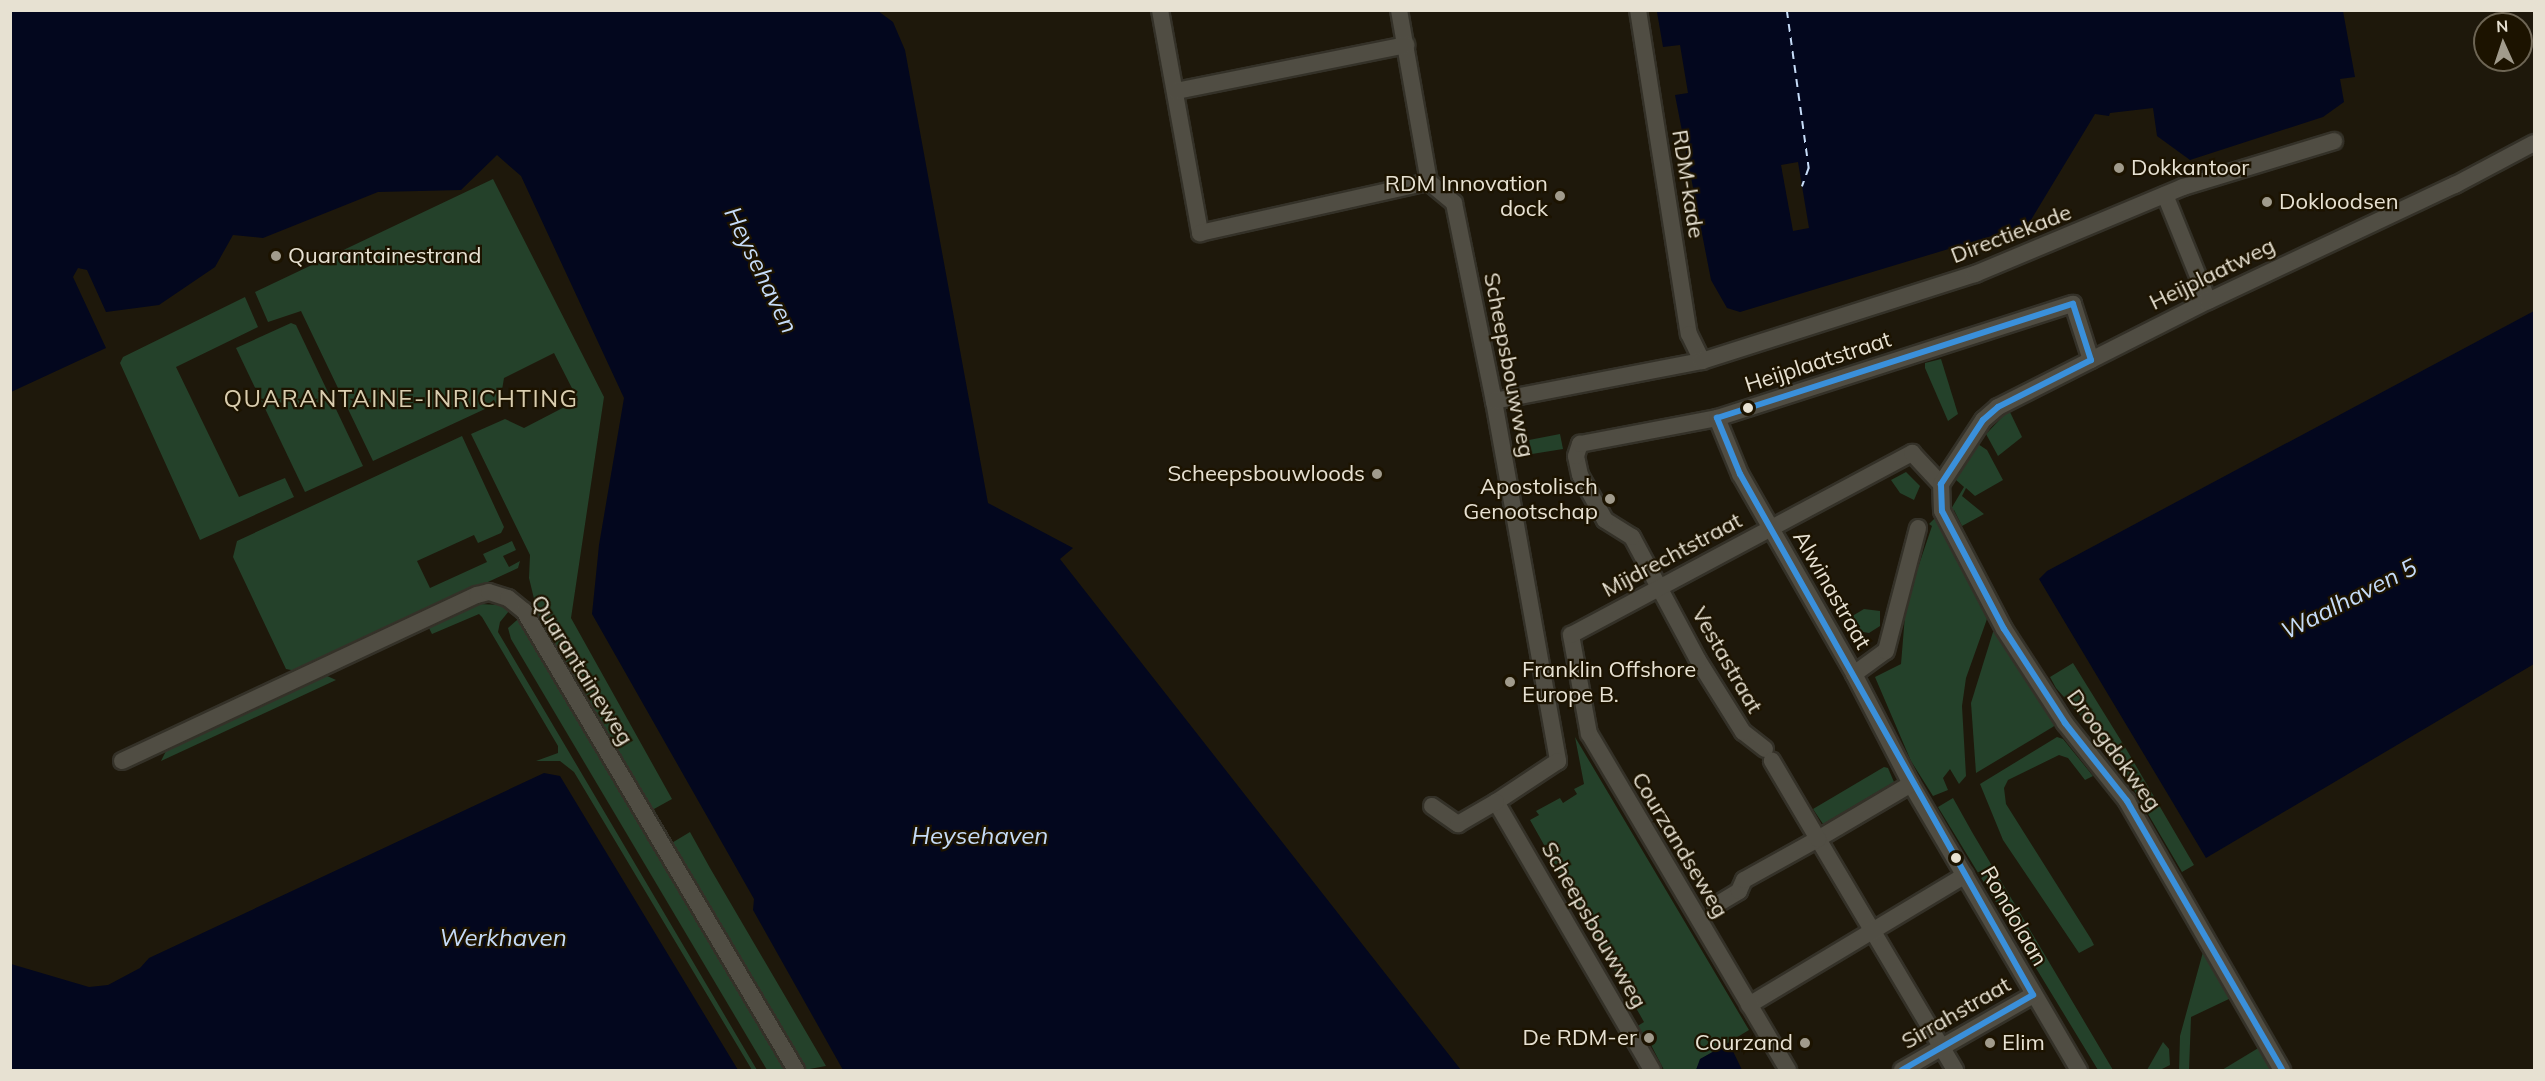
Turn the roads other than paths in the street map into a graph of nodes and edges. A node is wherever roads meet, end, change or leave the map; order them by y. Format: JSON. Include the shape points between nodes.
{"nodes":[{"id":1,"x":1160,"y":10,"type":"edge"},
{"id":2,"x":1399,"y":10,"type":"edge"},
{"id":3,"x":1638,"y":10,"type":"edge"},
{"id":4,"x":1406,"y":45,"type":"junction"},
{"id":5,"x":1176,"y":91,"type":"junction"},
{"id":6,"x":2334,"y":141,"type":"dead end"},
{"id":7,"x":2535,"y":143,"type":"edge"},
{"id":8,"x":1429,"y":182,"type":"junction"},
{"id":9,"x":2165,"y":195,"type":"junction"},
{"id":10,"x":2208,"y":301,"type":"junction"},
{"id":11,"x":2091,"y":360,"type":"junction"},
{"id":12,"x":1702,"y":361,"type":"junction"},
{"id":13,"x":1494,"y":401,"type":"junction"},
{"id":14,"x":1717,"y":418,"type":"junction"},
{"id":15,"x":1577,"y":451,"type":"joint"},
{"id":16,"x":1941,"y":484,"type":"junction"},
{"id":17,"x":1770,"y":528,"type":"junction"},
{"id":18,"x":1918,"y":528,"type":"dead end"},
{"id":19,"x":1658,"y":586,"type":"junction"},
{"id":20,"x":1576,"y":632,"type":"joint"},
{"id":21,"x":1854,"y":674,"type":"junction"},
{"id":22,"x":122,"y":761,"type":"dead end"},
{"id":23,"x":1911,"y":784,"type":"junction"},
{"id":24,"x":1496,"y":802,"type":"junction"},
{"id":25,"x":1432,"y":806,"type":"dead end"},
{"id":26,"x":1818,"y":839,"type":"junction"},
{"id":27,"x":1965,"y":875,"type":"junction"},
{"id":28,"x":1716,"y":905,"type":"dead end"},
{"id":29,"x":1872,"y":931,"type":"junction"},
{"id":30,"x":2033,"y":994,"type":"junction"},
{"id":31,"x":1749,"y":1005,"type":"junction"},
{"id":32,"x":1941,"y":1047,"type":"junction"},
{"id":33,"x":796,"y":1071,"type":"edge"},
{"id":34,"x":1652,"y":1071,"type":"edge"},
{"id":35,"x":1788,"y":1071,"type":"edge"},
{"id":36,"x":1902,"y":1071,"type":"edge"},
{"id":37,"x":1955,"y":1071,"type":"edge"},
{"id":38,"x":2079,"y":1071,"type":"edge"},
{"id":39,"x":2282,"y":1071,"type":"edge"}],
"edges":[{"from":1,"to":5,"type":"street"},
{"from":2,"to":4,"type":"street"},
{"from":3,"to":12,"type":"street","name":"RDM-kade","via":[[1689,334]]},
{"from":4,"to":5,"type":"street"},
{"from":4,"to":8,"type":"street"},
{"from":5,"to":8,"type":"street","via":[[1200,233]]},
{"from":6,"to":9,"type":"street","name":"Directiekade"},
{"from":7,"to":10,"type":"street","name":"Heijplaatweg","via":[[2455,185]]},
{"from":8,"to":13,"type":"street","name":"Scheepsbouwweg","via":[[1454,203]]},
{"from":9,"to":10,"type":"street"},
{"from":9,"to":12,"type":"street","name":"Directiekade","via":[[1983,272]]},
{"from":10,"to":11,"type":"street","name":"Heijplaatweg"},
{"from":11,"to":14,"type":"street","name":"Heijplaatstraat","via":[[2073,304]]},
{"from":11,"to":16,"type":"street","name":"Heijplaatweg","via":[[1991,413]]},
{"from":12,"to":13,"type":"street","name":"Directiekade"},
{"from":13,"to":24,"type":"street","name":"Scheepsbouwweg","via":[[1558,761]]},
{"from":14,"to":15,"type":"street","name":"Heijplaatstraat","via":[[1583,443]]},
{"from":14,"to":17,"type":"street","name":"Alwinastraat","via":[[1727,449]]},
{"from":15,"to":19,"type":"street","name":"Vestastraat","via":[[1580,475],[1605,520],[1632,537]]},
{"from":16,"to":17,"type":"street","name":"Mijdrechtstraat","via":[[1912,453]]},
{"from":16,"to":39,"type":"street","name":"Droogdokweg","via":[[1942,511],[2004,629],[2065,723],[2127,801]]},
{"from":17,"to":19,"type":"street","name":"Mijdrechtstraat"},
{"from":17,"to":21,"type":"street","name":"Alwinastraat"},
{"from":18,"to":21,"type":"street","via":[[1886,651]]},
{"from":19,"to":20,"type":"street","name":"Mijdrechtstraat"},
{"from":19,"to":26,"type":"street","name":"Vestastraat","via":[[1743,732],[1768,755]]},
{"from":20,"to":31,"type":"street","name":"Courzandseweg","via":[[1571,635],[1589,734]]},
{"from":21,"to":23,"type":"street","name":"Alwinastraat"},
{"from":22,"to":33,"type":"street","name":"Quarantaineweg","via":[[477,595],[489,592],[508,598],[524,611]]},
{"from":23,"to":26,"type":"street"},
{"from":23,"to":27,"type":"street","name":"Rondolaan"},
{"from":24,"to":25,"type":"street","name":"Scheepsbouwweg","via":[[1458,824]]},
{"from":24,"to":34,"type":"street","name":"Scheepsbouwweg"},
{"from":26,"to":28,"type":"street","via":[[1744,880],[1739,891]]},
{"from":26,"to":29,"type":"street","name":"Vestastraat"},
{"from":27,"to":29,"type":"street"},
{"from":27,"to":30,"type":"street","name":"Rondolaan"},
{"from":29,"to":31,"type":"street"},
{"from":29,"to":32,"type":"street","name":"Vestastraat"},
{"from":30,"to":32,"type":"street","name":"Sirrahstraat"},
{"from":30,"to":38,"type":"street","name":"Rondolaan"},
{"from":31,"to":35,"type":"street","name":"Courzandseweg"},
{"from":32,"to":36,"type":"street","name":"Sirrahstraat"},
{"from":32,"to":37,"type":"street","name":"Vestastraat"}]}
